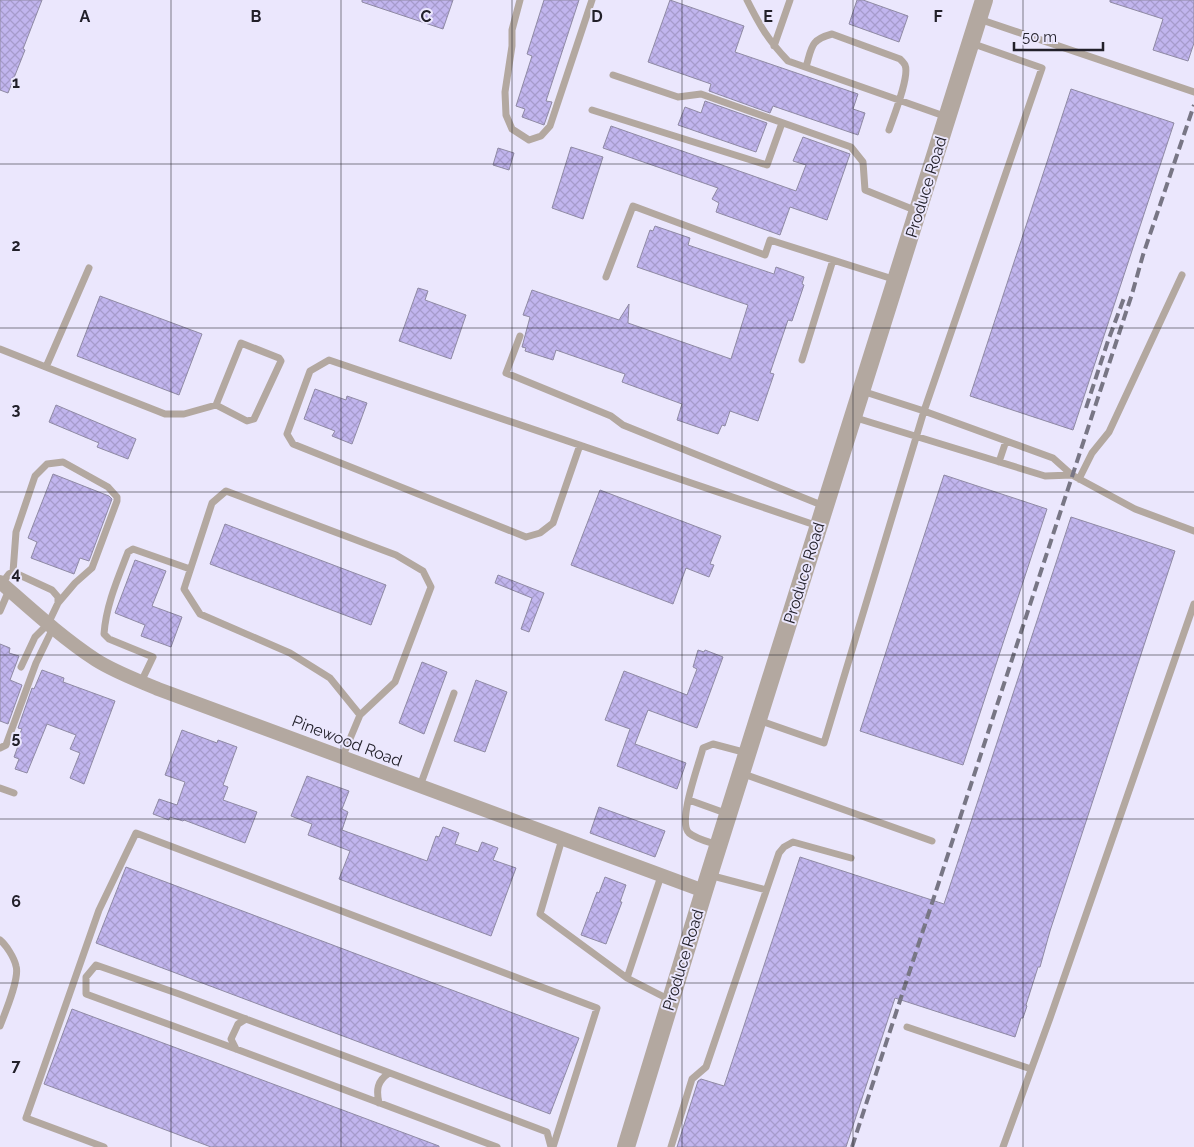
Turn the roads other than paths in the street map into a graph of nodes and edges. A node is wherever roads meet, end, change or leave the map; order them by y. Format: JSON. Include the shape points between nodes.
{"nodes":[{"id":1,"x":520,"y":0,"type":"edge"},
{"id":2,"x":592,"y":0,"type":"edge"},
{"id":3,"x":747,"y":0,"type":"edge"},
{"id":4,"x":790,"y":0,"type":"edge"},
{"id":5,"x":984,"y":0,"type":"edge"},
{"id":6,"x":979,"y":19,"type":"junction"},
{"id":7,"x":971,"y":43,"type":"junction"},
{"id":8,"x":774,"y":46,"type":"junction"},
{"id":9,"x":806,"y":67,"type":"junction"},
{"id":10,"x":614,"y":75,"type":"dead end"},
{"id":11,"x":1194,"y":92,"type":"edge"},
{"id":12,"x":899,"y":100,"type":"junction"},
{"id":13,"x":592,"y":110,"type":"dead end"},
{"id":14,"x":947,"y":118,"type":"junction"},
{"id":15,"x":782,"y":122,"type":"junction"},
{"id":16,"x":889,"y":130,"type":"dead end"},
{"id":17,"x":918,"y":211,"type":"junction"},
{"id":18,"x":833,"y":260,"type":"junction"},
{"id":19,"x":89,"y":268,"type":"dead end"},
{"id":20,"x":1182,"y":275,"type":"dead end"},
{"id":21,"x":606,"y":277,"type":"dead end"},
{"id":22,"x":896,"y":280,"type":"junction"},
{"id":23,"x":520,"y":336,"type":"dead end"},
{"id":24,"x":0,"y":349,"type":"edge"},
{"id":25,"x":802,"y":360,"type":"dead end"},
{"id":26,"x":46,"y":367,"type":"junction"},
{"id":27,"x":860,"y":390,"type":"junction"},
{"id":28,"x":216,"y":405,"type":"junction"},
{"id":29,"x":924,"y":411,"type":"junction"},
{"id":30,"x":852,"y":417,"type":"junction"},
{"id":31,"x":916,"y":437,"type":"junction"},
{"id":32,"x":1006,"y":441,"type":"junction"},
{"id":33,"x":580,"y":445,"type":"junction"},
{"id":34,"x":999,"y":462,"type":"junction"},
{"id":35,"x":1076,"y":477,"type":"junction"},
{"id":36,"x":825,"y":507,"type":"junction"},
{"id":37,"x":819,"y":526,"type":"junction"},
{"id":38,"x":1194,"y":531,"type":"edge"},
{"id":39,"x":190,"y":569,"type":"junction"},
{"id":40,"x":13,"y":572,"type":"junction"},
{"id":41,"x":4,"y":585,"type":"edge"},
{"id":42,"x":58,"y":603,"type":"junction"},
{"id":43,"x":1194,"y":604,"type":"edge"},
{"id":44,"x":0,"y":610,"type":"edge"},
{"id":45,"x":51,"y":626,"type":"junction"},
{"id":46,"x":21,"y":667,"type":"dead end"},
{"id":47,"x":141,"y":682,"type":"junction"},
{"id":48,"x":454,"y":693,"type":"dead end"},
{"id":49,"x":360,"y":715,"type":"junction"},
{"id":50,"x":758,"y":720,"type":"junction"},
{"id":51,"x":0,"y":748,"type":"edge"},
{"id":52,"x":747,"y":754,"type":"junction"},
{"id":53,"x":342,"y":758,"type":"junction"},
{"id":54,"x":741,"y":773,"type":"junction"},
{"id":55,"x":420,"y":787,"type":"junction"},
{"id":56,"x":0,"y":788,"type":"edge"},
{"id":57,"x":14,"y":793,"type":"dead end"},
{"id":58,"x":689,"y":800,"type":"junction"},
{"id":59,"x":728,"y":814,"type":"junction"},
{"id":60,"x":562,"y":839,"type":"junction"},
{"id":61,"x":932,"y":841,"type":"dead end"},
{"id":62,"x":718,"y":845,"type":"junction"},
{"id":63,"x":851,"y":858,"type":"dead end"},
{"id":64,"x":660,"y":876,"type":"junction"},
{"id":65,"x":706,"y":883,"type":"junction"},
{"id":66,"x":766,"y":890,"type":"junction"},
{"id":67,"x":0,"y":940,"type":"edge"},
{"id":68,"x":77,"y":974,"type":"junction"},
{"id":69,"x":86,"y":977,"type":"junction"},
{"id":70,"x":627,"y":978,"type":"junction"},
{"id":71,"x":671,"y":1000,"type":"junction"},
{"id":72,"x":246,"y":1019,"type":"junction"},
{"id":73,"x":0,"y":1026,"type":"edge"},
{"id":74,"x":907,"y":1027,"type":"dead end"},
{"id":75,"x":236,"y":1048,"type":"junction"},
{"id":76,"x":1031,"y":1069,"type":"junction"},
{"id":77,"x":389,"y":1073,"type":"junction"},
{"id":78,"x":379,"y":1103,"type":"junction"},
{"id":79,"x":104,"y":1147,"type":"edge"},
{"id":80,"x":496,"y":1147,"type":"edge"},
{"id":81,"x":552,"y":1147,"type":"edge"},
{"id":82,"x":626,"y":1147,"type":"edge"},
{"id":83,"x":671,"y":1147,"type":"edge"},
{"id":84,"x":1003,"y":1147,"type":"edge"}],
"edges":[{"from":1,"to":2,"type":"lane","via":[[512,30],[504,92],[506,115],[512,129],[529,140],[541,136],[550,126]]},
{"from":3,"to":8,"type":"lane"},
{"from":4,"to":8,"type":"lane"},
{"from":5,"to":6,"type":"street","name":"Produce Road"},
{"from":6,"to":7,"type":"street","name":"Produce Road"},
{"from":6,"to":11,"type":"lane"},
{"from":7,"to":14,"type":"street","name":"Produce Road"},
{"from":7,"to":29,"type":"lane","via":[[1042,68]]},
{"from":8,"to":9,"type":"lane","via":[[788,61]]},
{"from":9,"to":12,"type":"lane"},
{"from":9,"to":12,"type":"lane","via":[[814,42],[832,34],[900,59],[906,73]]},
{"from":10,"to":15,"type":"lane","via":[[678,97],[701,94]]},
{"from":12,"to":14,"type":"lane"},
{"from":12,"to":16,"type":"lane"},
{"from":13,"to":15,"type":"lane","via":[[766,165]]},
{"from":14,"to":17,"type":"street","name":"Produce Road"},
{"from":15,"to":17,"type":"lane","via":[[851,147],[863,162],[865,190]]},
{"from":17,"to":22,"type":"street","name":"Produce Road"},
{"from":18,"to":21,"type":"lane","via":[[770,240],[765,255],[633,206]]},
{"from":18,"to":22,"type":"lane"},
{"from":18,"to":25,"type":"lane"},
{"from":19,"to":26,"type":"lane"},
{"from":20,"to":35,"type":"lane","via":[[1109,432]]},
{"from":22,"to":27,"type":"street","name":"Produce Road"},
{"from":23,"to":36,"type":"lane","via":[[506,373],[611,416],[623,425]]},
{"from":24,"to":26,"type":"lane"},
{"from":26,"to":28,"type":"lane","via":[[165,414],[184,414]]},
{"from":27,"to":29,"type":"lane"},
{"from":27,"to":30,"type":"street","name":"Produce Road"},
{"from":28,"to":28,"type":"lane","via":[[241,343],[279,358],[254,419],[247,421]]},
{"from":29,"to":31,"type":"lane"},
{"from":29,"to":32,"type":"lane"},
{"from":30,"to":31,"type":"lane"},
{"from":30,"to":36,"type":"street","name":"Produce Road"},
{"from":31,"to":34,"type":"lane"},
{"from":31,"to":50,"type":"lane","via":[[824,743]]},
{"from":32,"to":34,"type":"lane"},
{"from":32,"to":35,"type":"lane","via":[[1053,458]]},
{"from":33,"to":33,"type":"lane","via":[[329,360],[310,371],[287,434],[293,444],[526,537],[540,533],[553,523]]},
{"from":33,"to":37,"type":"lane"},
{"from":34,"to":35,"type":"lane","via":[[1045,476]]},
{"from":35,"to":38,"type":"lane","via":[[1135,509]]},
{"from":36,"to":37,"type":"street","name":"Produce Road"},
{"from":37,"to":50,"type":"street","name":"Produce Road"},
{"from":39,"to":47,"type":"lane","via":[[133,549],[128,552],[115,584],[104,634],[153,657]]},
{"from":39,"to":49,"type":"lane","via":[[184,589],[200,614],[290,653],[322,672]]},
{"from":39,"to":49,"type":"lane","via":[[212,503],[226,491],[396,555],[423,571],[431,587],[396,682]]},
{"from":40,"to":41,"type":"lane"},
{"from":40,"to":42,"type":"lane","via":[[52,590],[58,596]]},
{"from":40,"to":42,"type":"lane","via":[[16,532],[35,476],[47,464],[63,462],[108,487],[117,501],[92,568]]},
{"from":41,"to":44,"type":"lane"},
{"from":41,"to":45,"type":"street","name":"Pinewood Road"},
{"from":42,"to":45,"type":"lane"},
{"from":43,"to":76,"type":"lane"},
{"from":45,"to":46,"type":"lane","via":[[34,637]]},
{"from":45,"to":47,"type":"street","name":"Pinewood Road","via":[[97,661]]},
{"from":45,"to":51,"type":"lane","via":[[6,745]]},
{"from":47,"to":53,"type":"street","name":"Pinewood Road"},
{"from":48,"to":55,"type":"lane"},
{"from":49,"to":53,"type":"lane"},
{"from":50,"to":52,"type":"street","name":"Produce Road"},
{"from":52,"to":54,"type":"street","name":"Produce Road"},
{"from":52,"to":58,"type":"lane","via":[[712,744],[703,748]]},
{"from":53,"to":55,"type":"street","name":"Pinewood Road"},
{"from":54,"to":59,"type":"street","name":"Produce Road"},
{"from":54,"to":61,"type":"lane"},
{"from":55,"to":60,"type":"street","name":"Pinewood Road"},
{"from":56,"to":57,"type":"lane"},
{"from":58,"to":59,"type":"lane"},
{"from":58,"to":62,"type":"lane","via":[[685,814],[686,829],[690,835]]},
{"from":59,"to":62,"type":"street","name":"Produce Road"},
{"from":60,"to":64,"type":"street","name":"Pinewood Road"},
{"from":60,"to":70,"type":"lane","via":[[540,914]]},
{"from":62,"to":65,"type":"street","name":"Produce Road"},
{"from":63,"to":66,"type":"lane","via":[[792,842],[779,853]]},
{"from":64,"to":65,"type":"street","name":"Pinewood Road"},
{"from":64,"to":70,"type":"lane"},
{"from":65,"to":66,"type":"lane"},
{"from":65,"to":71,"type":"street","name":"Produce Road"},
{"from":66,"to":83,"type":"lane","via":[[706,1067],[692,1079]]},
{"from":67,"to":73,"type":"lane","via":[[17,967]]},
{"from":68,"to":69,"type":"lane"},
{"from":68,"to":79,"type":"lane","via":[[26,1118]]},
{"from":68,"to":81,"type":"lane","via":[[99,910],[136,833],[597,1008]]},
{"from":69,"to":72,"type":"lane","via":[[96,965]]},
{"from":69,"to":75,"type":"lane","via":[[86,994]]},
{"from":70,"to":71,"type":"lane"},
{"from":71,"to":82,"type":"street","name":"Produce Road"},
{"from":72,"to":75,"type":"lane","via":[[238,1024],[231,1039]]},
{"from":72,"to":77,"type":"lane"},
{"from":74,"to":76,"type":"lane"},
{"from":75,"to":78,"type":"lane"},
{"from":76,"to":84,"type":"lane"},
{"from":77,"to":78,"type":"lane","via":[[382,1077],[376,1092]]},
{"from":77,"to":81,"type":"lane","via":[[547,1132]]},
{"from":78,"to":80,"type":"lane"}]}
